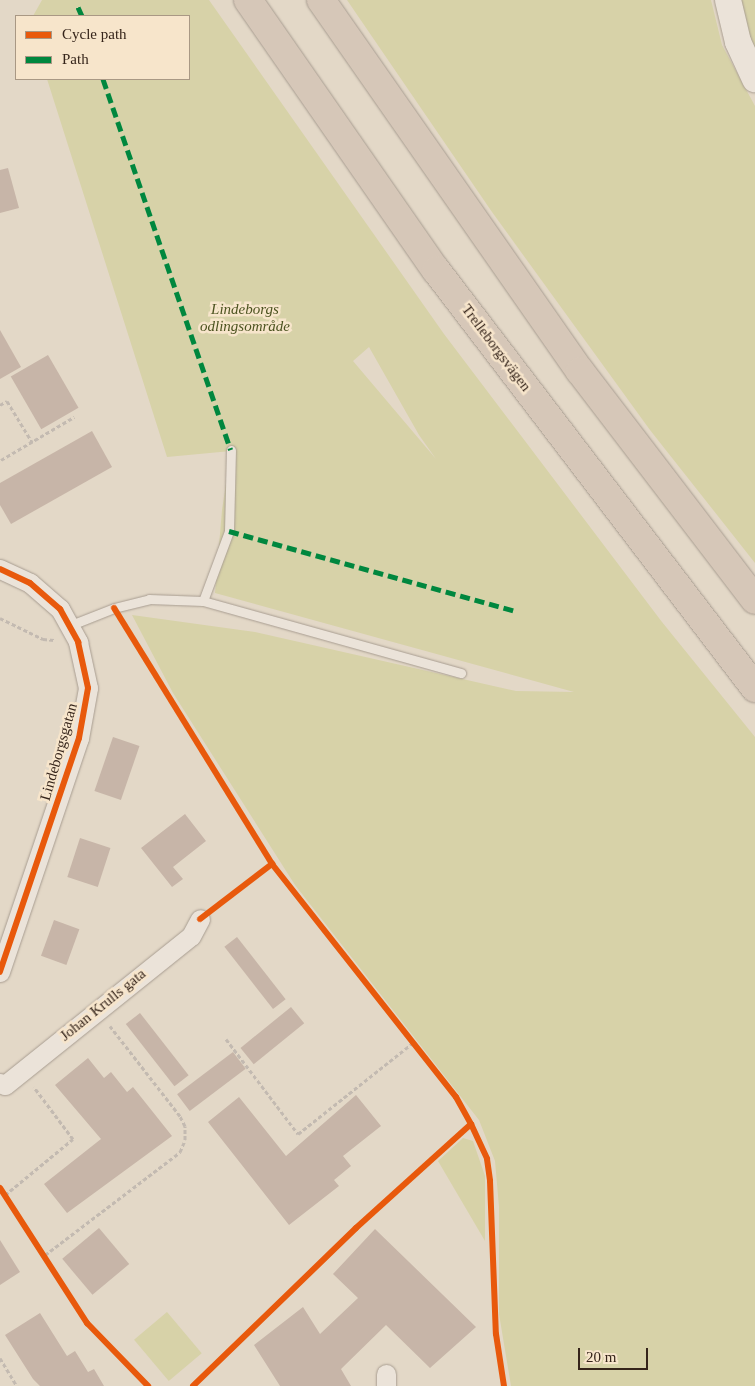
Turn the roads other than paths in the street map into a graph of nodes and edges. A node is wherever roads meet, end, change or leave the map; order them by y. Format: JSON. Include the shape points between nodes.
{"nodes":[{"id":1,"x":248,"y":0,"type":"edge"},
{"id":2,"x":728,"y":0,"type":"edge"},
{"id":3,"x":328,"y":6,"type":"edge"},
{"id":4,"x":755,"y":79,"type":"edge"},
{"id":5,"x":231,"y":450,"type":"dead end"},
{"id":6,"x":0,"y":569,"type":"edge"},
{"id":7,"x":755,"y":600,"type":"edge"},
{"id":8,"x":203,"y":601,"type":"junction"},
{"id":9,"x":72,"y":625,"type":"junction"},
{"id":10,"x":461,"y":673,"type":"dead end"},
{"id":11,"x":755,"y":688,"type":"edge"},
{"id":12,"x":200,"y":919,"type":"dead end"},
{"id":13,"x":0,"y":972,"type":"edge"},
{"id":14,"x":0,"y":1084,"type":"edge"}],
"edges":[{"from":1,"to":11,"type":"highway","name":"Trelleborgsvägen","via":[[436,270]]},
{"from":2,"to":4,"type":"street","via":[[738,42]]},
{"from":3,"to":7,"type":"highway","via":[[580,372]]},
{"from":5,"to":8,"type":"lane","via":[[229,531]]},
{"from":6,"to":9,"type":"street","name":"Lindeborgsgatan","via":[[47,595]]},
{"from":8,"to":9,"type":"lane","via":[[149,599],[114,608]]},
{"from":8,"to":10,"type":"lane"},
{"from":9,"to":13,"type":"street","name":"Lindeborgsgatan","via":[[85,663],[87,712]]},
{"from":12,"to":14,"type":"street","name":"Johan Krulls gata","via":[[191,936],[5,1085]]}]}
